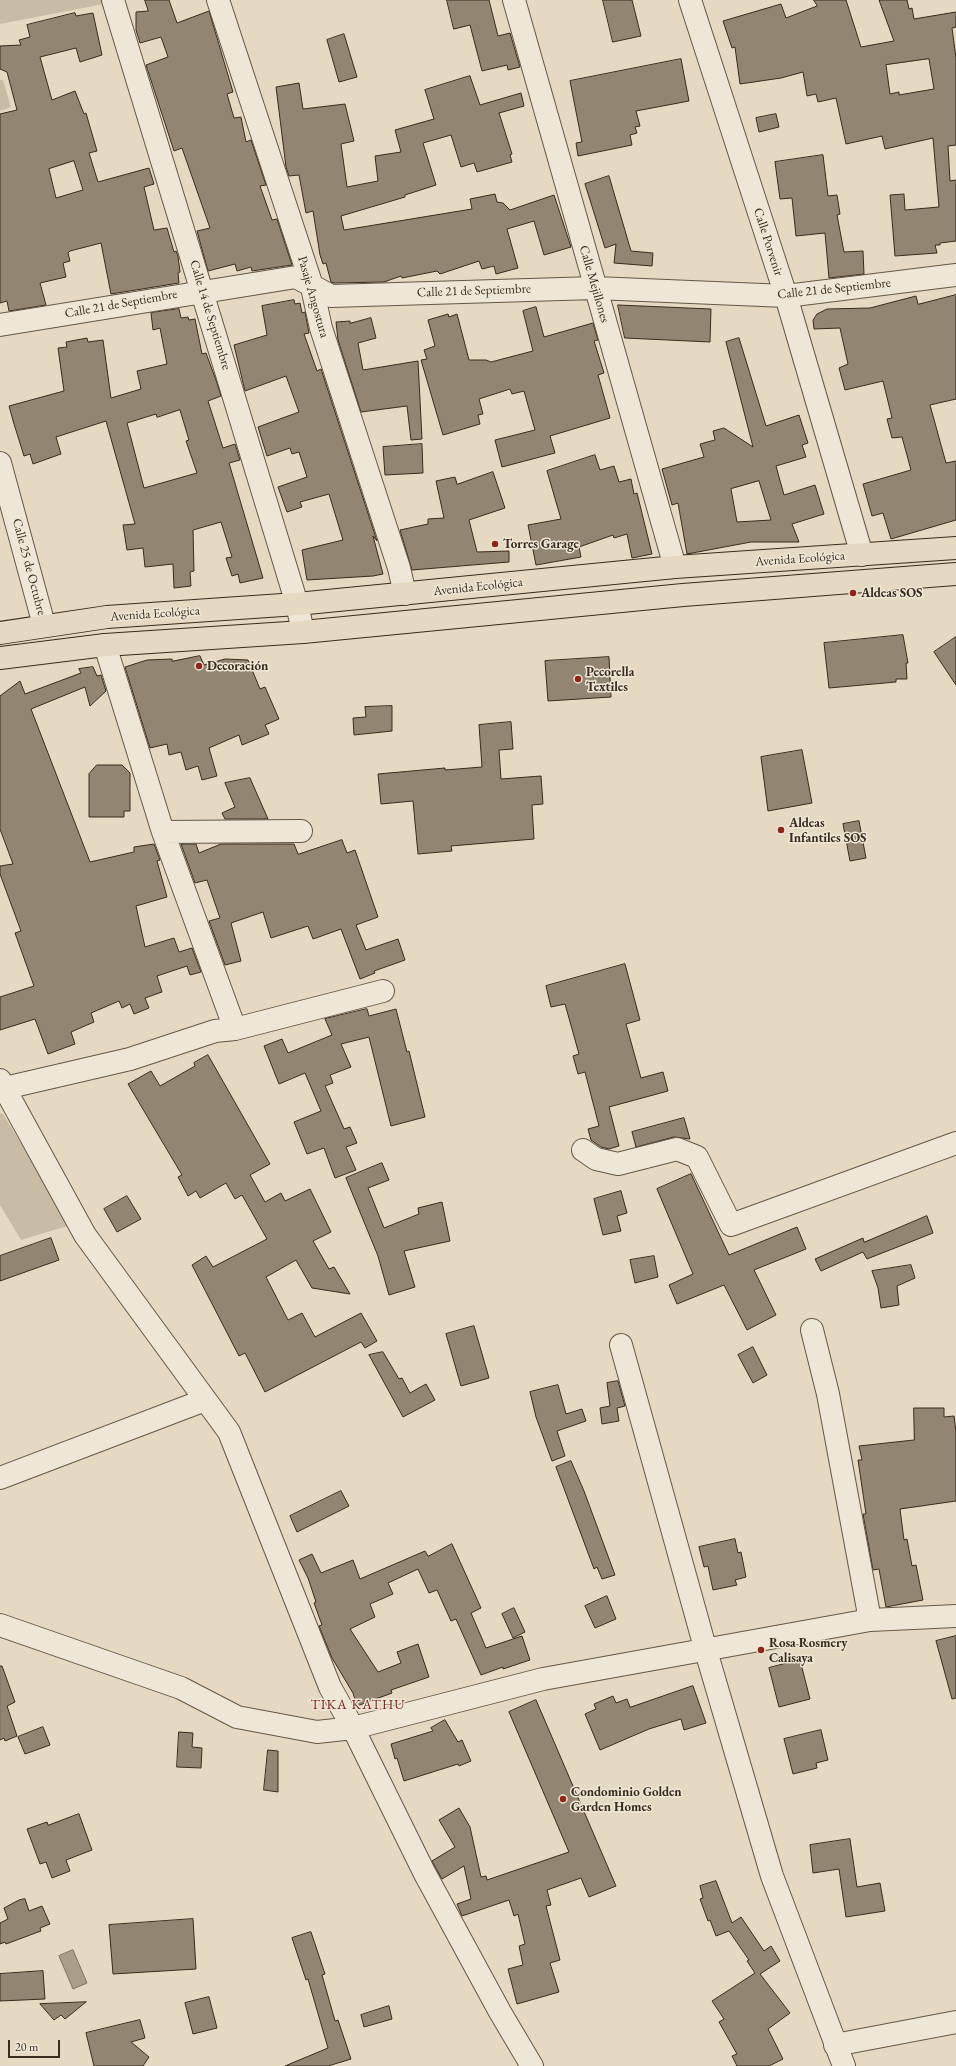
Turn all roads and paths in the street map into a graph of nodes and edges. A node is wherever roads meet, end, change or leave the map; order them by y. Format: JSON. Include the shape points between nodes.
{"nodes":[{"id":1,"x":113,"y":0,"type":"edge"},
{"id":2,"x":218,"y":0,"type":"edge"},
{"id":3,"x":514,"y":0,"type":"edge"},
{"id":4,"x":690,"y":0,"type":"edge"},
{"id":5,"x":956,"y":275,"type":"edge"},
{"id":6,"x":311,"y":283,"type":"junction"},
{"id":7,"x":595,"y":288,"type":"junction"},
{"id":8,"x":202,"y":291,"type":"junction"},
{"id":9,"x":786,"y":296,"type":"junction"},
{"id":10,"x":0,"y":325,"type":"edge"},
{"id":11,"x":0,"y":463,"type":"edge"},
{"id":12,"x":956,"y":548,"type":"edge"},
{"id":13,"x":862,"y":555,"type":"junction"},
{"id":14,"x":675,"y":567,"type":"junction"},
{"id":15,"x":956,"y":574,"type":"edge"},
{"id":16,"x":405,"y":594,"type":"junction"},
{"id":17,"x":297,"y":604,"type":"junction"},
{"id":18,"x":44,"y":625,"type":"junction"},
{"id":19,"x":303,"y":632,"type":"junction"},
{"id":20,"x":0,"y":633,"type":"edge"},
{"id":21,"x":105,"y":645,"type":"junction"},
{"id":22,"x":0,"y":658,"type":"edge"},
{"id":23,"x":301,"y":831,"type":"dead end"},
{"id":24,"x":163,"y":832,"type":"junction"},
{"id":25,"x":383,"y":991,"type":"dead end"},
{"id":26,"x":235,"y":1029,"type":"junction"},
{"id":27,"x":2,"y":1085,"type":"edge"},
{"id":28,"x":956,"y":1143,"type":"edge"},
{"id":29,"x":583,"y":1150,"type":"dead end"},
{"id":30,"x":812,"y":1330,"type":"dead end"},
{"id":31,"x":621,"y":1345,"type":"dead end"},
{"id":32,"x":205,"y":1400,"type":"junction"},
{"id":33,"x":0,"y":1478,"type":"edge"},
{"id":34,"x":956,"y":1616,"type":"edge"},
{"id":35,"x":870,"y":1620,"type":"junction"},
{"id":36,"x":0,"y":1625,"type":"edge"},
{"id":37,"x":706,"y":1651,"type":"junction"},
{"id":38,"x":353,"y":1728,"type":"junction"},
{"id":39,"x":956,"y":2022,"type":"edge"},
{"id":40,"x":835,"y":2045,"type":"junction"},
{"id":41,"x":532,"y":2066,"type":"edge"},
{"id":42,"x":844,"y":2066,"type":"edge"}],
"edges":[{"from":1,"to":8,"type":"street","name":"Calle 14 de Septiembre"},
{"from":2,"to":6,"type":"street","name":"Pasaje Angostura"},
{"from":3,"to":7,"type":"street","name":"Calle Mejillones"},
{"from":4,"to":9,"type":"street","name":"Calle Porvenir"},
{"from":5,"to":9,"type":"street","name":"Calle 21 de Septiembre"},
{"from":6,"to":7,"type":"street","name":"Calle 21 de Septiembre","via":[[331,296]]},
{"from":6,"to":8,"type":"street","name":"Calle 21 de Septiembre","via":[[296,277]]},
{"from":6,"to":16,"type":"street","name":"Pasaje Angostura","via":[[321,328],[399,568]]},
{"from":7,"to":9,"type":"street","name":"Calle 21 de Septiembre"},
{"from":7,"to":14,"type":"street","name":"Calle Mejillones"},
{"from":8,"to":10,"type":"street","name":"Calle 21 de Septiembre"},
{"from":8,"to":17,"type":"street","name":"Calle 14 de Septiembre"},
{"from":9,"to":13,"type":"street","name":"Calle Porvenir"},
{"from":11,"to":18,"type":"street","name":"Calle 25 de Octubre"},
{"from":12,"to":13,"type":"main road","name":"Avenida Ecológica"},
{"from":13,"to":14,"type":"main road","name":"Avenida Ecológica"},
{"from":14,"to":16,"type":"main road","name":"Avenida Ecológica"},
{"from":15,"to":19,"type":"main road","name":"Avenida Ecológica","via":[[682,595]]},
{"from":16,"to":17,"type":"main road","name":"Avenida Ecológica"},
{"from":17,"to":18,"type":"main road","name":"Avenida Ecológica"},
{"from":17,"to":19,"type":"street","name":"Calle 14 de Septiembre"},
{"from":18,"to":20,"type":"main road","name":"Avenida Ecológica"},
{"from":19,"to":21,"type":"main road","name":"Avenida Ecológica"},
{"from":21,"to":22,"type":"main road","name":"Avenida Ecológica"},
{"from":21,"to":24,"type":"street"},
{"from":23,"to":24,"type":"street"},
{"from":24,"to":26,"type":"street"},
{"from":25,"to":26,"type":"street"},
{"from":26,"to":27,"type":"street","via":[[215,1031],[130,1059]]},
{"from":27,"to":32,"type":"street","via":[[85,1235]]},
{"from":28,"to":29,"type":"street","via":[[731,1225],[697,1157],[677,1149],[618,1164],[596,1159]]},
{"from":30,"to":35,"type":"street","via":[[828,1394]]},
{"from":31,"to":37,"type":"street"},
{"from":32,"to":33,"type":"street"},
{"from":32,"to":38,"type":"street","via":[[229,1432],[330,1687]]},
{"from":34,"to":35,"type":"street"},
{"from":35,"to":37,"type":"street"},
{"from":36,"to":38,"type":"street","via":[[181,1688],[237,1717],[317,1732]]},
{"from":37,"to":38,"type":"street","via":[[543,1679]]},
{"from":37,"to":40,"type":"street","via":[[772,1876]]},
{"from":38,"to":41,"type":"street","via":[[424,1872]]},
{"from":39,"to":40,"type":"street"},
{"from":40,"to":42,"type":"street"}]}
